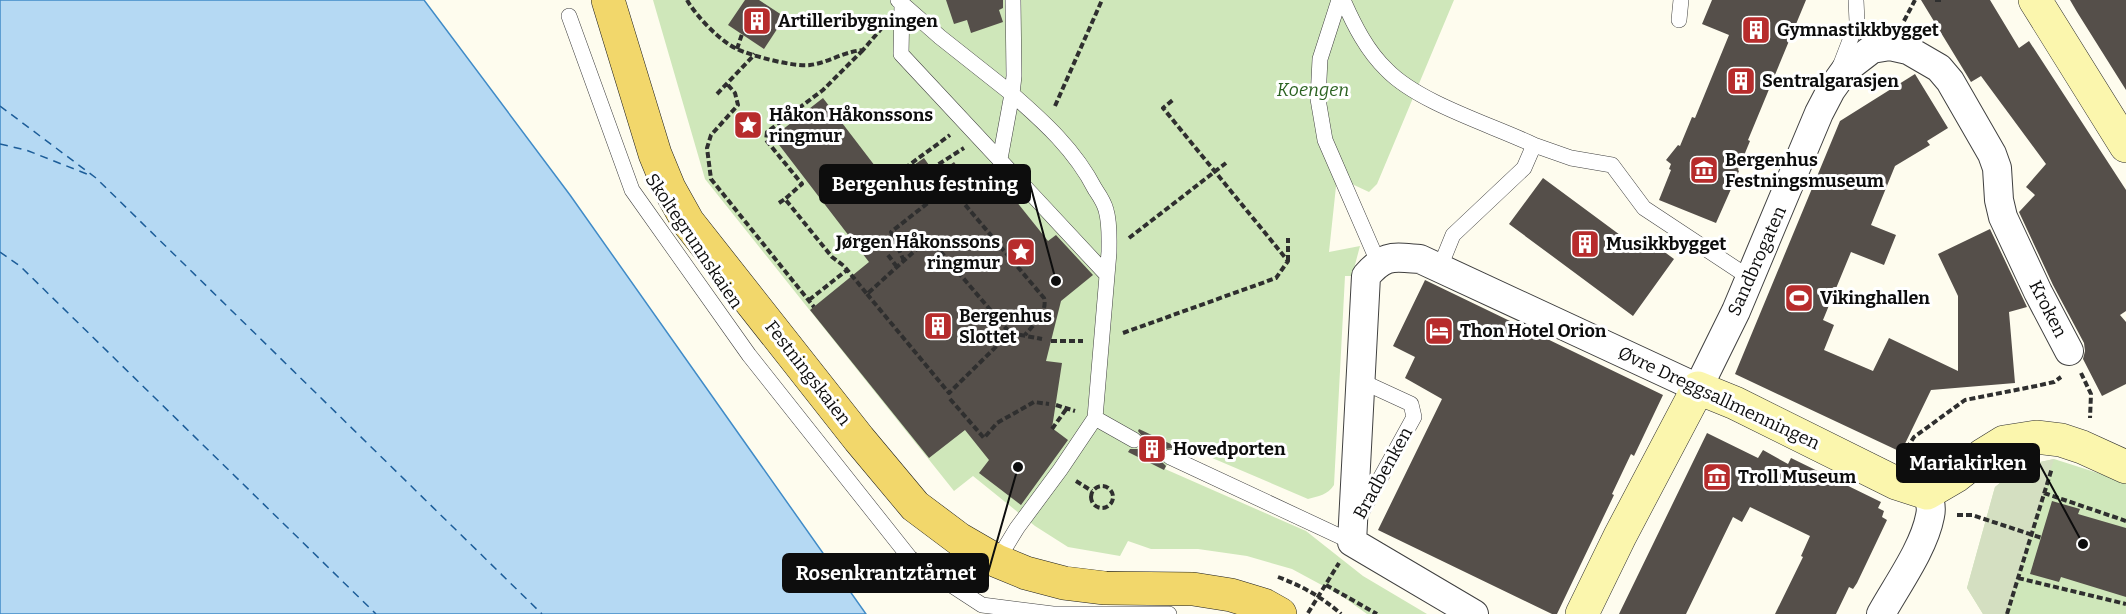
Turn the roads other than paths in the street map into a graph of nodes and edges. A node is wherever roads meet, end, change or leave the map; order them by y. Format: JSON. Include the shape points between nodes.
{"nodes":[{"id":1,"x":608,"y":0,"type":"edge"},
{"id":2,"x":1341,"y":0,"type":"edge"},
{"id":3,"x":1682,"y":0,"type":"edge"},
{"id":4,"x":1856,"y":0,"type":"edge"},
{"id":5,"x":2035,"y":0,"type":"edge"},
{"id":6,"x":900,"y":2,"type":"edge"},
{"id":7,"x":1011,"y":2,"type":"edge"},
{"id":8,"x":569,"y":16,"type":"dead end"},
{"id":9,"x":1679,"y":20,"type":"dead end"},
{"id":10,"x":1831,"y":90,"type":"junction"},
{"id":11,"x":1012,"y":94,"type":"junction"},
{"id":12,"x":1534,"y":145,"type":"junction"},
{"id":13,"x":2126,"y":146,"type":"edge"},
{"id":14,"x":999,"y":159,"type":"junction"},
{"id":15,"x":1999,"y":200,"type":"joint"},
{"id":16,"x":1378,"y":262,"type":"junction"},
{"id":17,"x":1440,"y":267,"type":"junction"},
{"id":18,"x":1107,"y":275,"type":"junction"},
{"id":19,"x":1750,"y":278,"type":"junction"},
{"id":20,"x":2072,"y":356,"type":"road end"},
{"id":21,"x":1361,"y":381,"type":"junction"},
{"id":22,"x":1698,"y":388,"type":"junction"},
{"id":23,"x":1095,"y":418,"type":"junction"},
{"id":24,"x":1134,"y":440,"type":"dead end"},
{"id":25,"x":2075,"y":441,"type":"junction"},
{"id":26,"x":2126,"y":448,"type":"edge"},
{"id":27,"x":1170,"y":457,"type":"dead end"},
{"id":28,"x":2126,"y":467,"type":"edge"},
{"id":29,"x":1938,"y":504,"type":"junction"},
{"id":30,"x":1353,"y":534,"type":"junction"},
{"id":31,"x":997,"y":561,"type":"junction"},
{"id":32,"x":1161,"y":602,"type":"edge"},
{"id":33,"x":1280,"y":614,"type":"edge"},
{"id":34,"x":1474,"y":614,"type":"edge"},
{"id":35,"x":1582,"y":614,"type":"edge"},
{"id":36,"x":1881,"y":614,"type":"edge"}],
"edges":[{"from":1,"to":31,"type":"main road","name":"Festningskaien","via":[[655,154],[688,222],[915,506]]},
{"from":2,"to":12,"type":"lane","via":[[1368,48],[1387,71],[1408,87]]},
{"from":2,"to":16,"type":"lane","via":[[1320,59],[1318,99],[1325,140]]},
{"from":3,"to":9,"type":"lane"},
{"from":4,"to":10,"type":"lane","via":[[1857,22]]},
{"from":5,"to":13,"type":"street"},
{"from":6,"to":11,"type":"lane"},
{"from":6,"to":14,"type":"lane","via":[[901,54]]},
{"from":7,"to":11,"type":"lane"},
{"from":8,"to":32,"type":"lane","name":"Skoltegrunnskaien","via":[[632,190],[749,356],[910,558],[982,604],[1053,614]]},
{"from":10,"to":15,"type":"street","name":"Sandbrogaten","via":[[1846,69],[1872,49],[1890,46],[1908,50],[1939,69],[1992,154]]},
{"from":10,"to":19,"type":"street","name":"Sandbrogaten"},
{"from":11,"to":14,"type":"lane"},
{"from":11,"to":18,"type":"lane","via":[[1072,151],[1106,208]]},
{"from":12,"to":17,"type":"lane","via":[[1524,168],[1453,235]]},
{"from":12,"to":19,"type":"lane","via":[[1571,158],[1612,165],[1644,208]]},
{"from":14,"to":18,"type":"lane"},
{"from":15,"to":20,"type":"street","name":"Kroken","via":[[2009,232]]},
{"from":16,"to":17,"type":"street","name":"Øvre Dreggsallmenningen","via":[[1394,257],[1420,259]]},
{"from":16,"to":21,"type":"street","name":"Bradbenken","via":[[1366,276]]},
{"from":17,"to":22,"type":"street","name":"Øvre Dreggsallmenningen"},
{"from":18,"to":23,"type":"lane"},
{"from":19,"to":22,"type":"street","name":"Sandbrogaten"},
{"from":21,"to":30,"type":"street","name":"Bradbenken"},
{"from":21,"to":30,"type":"lane","name":"Bradbenken","via":[[1412,404],[1414,417]]},
{"from":22,"to":29,"type":"street","name":"Øvre Dreggsallmenningen"},
{"from":22,"to":35,"type":"street","name":"Sandbrogaten"},
{"from":23,"to":24,"type":"lane"},
{"from":23,"to":31,"type":"lane"},
{"from":25,"to":26,"type":"street"},
{"from":25,"to":28,"type":"street"},
{"from":25,"to":29,"type":"street","via":[[2036,436],[2004,442],[1956,476]]},
{"from":27,"to":30,"type":"lane"},
{"from":29,"to":36,"type":"street","via":[[1930,502],[1930,516],[1919,546]]},
{"from":30,"to":34,"type":"street","name":"Bradbenken"},
{"from":31,"to":32,"type":"main road","name":"Festningskaien","via":[[1064,583]]},
{"from":32,"to":33,"type":"main road","via":[[1193,589],[1231,595]]}]}
